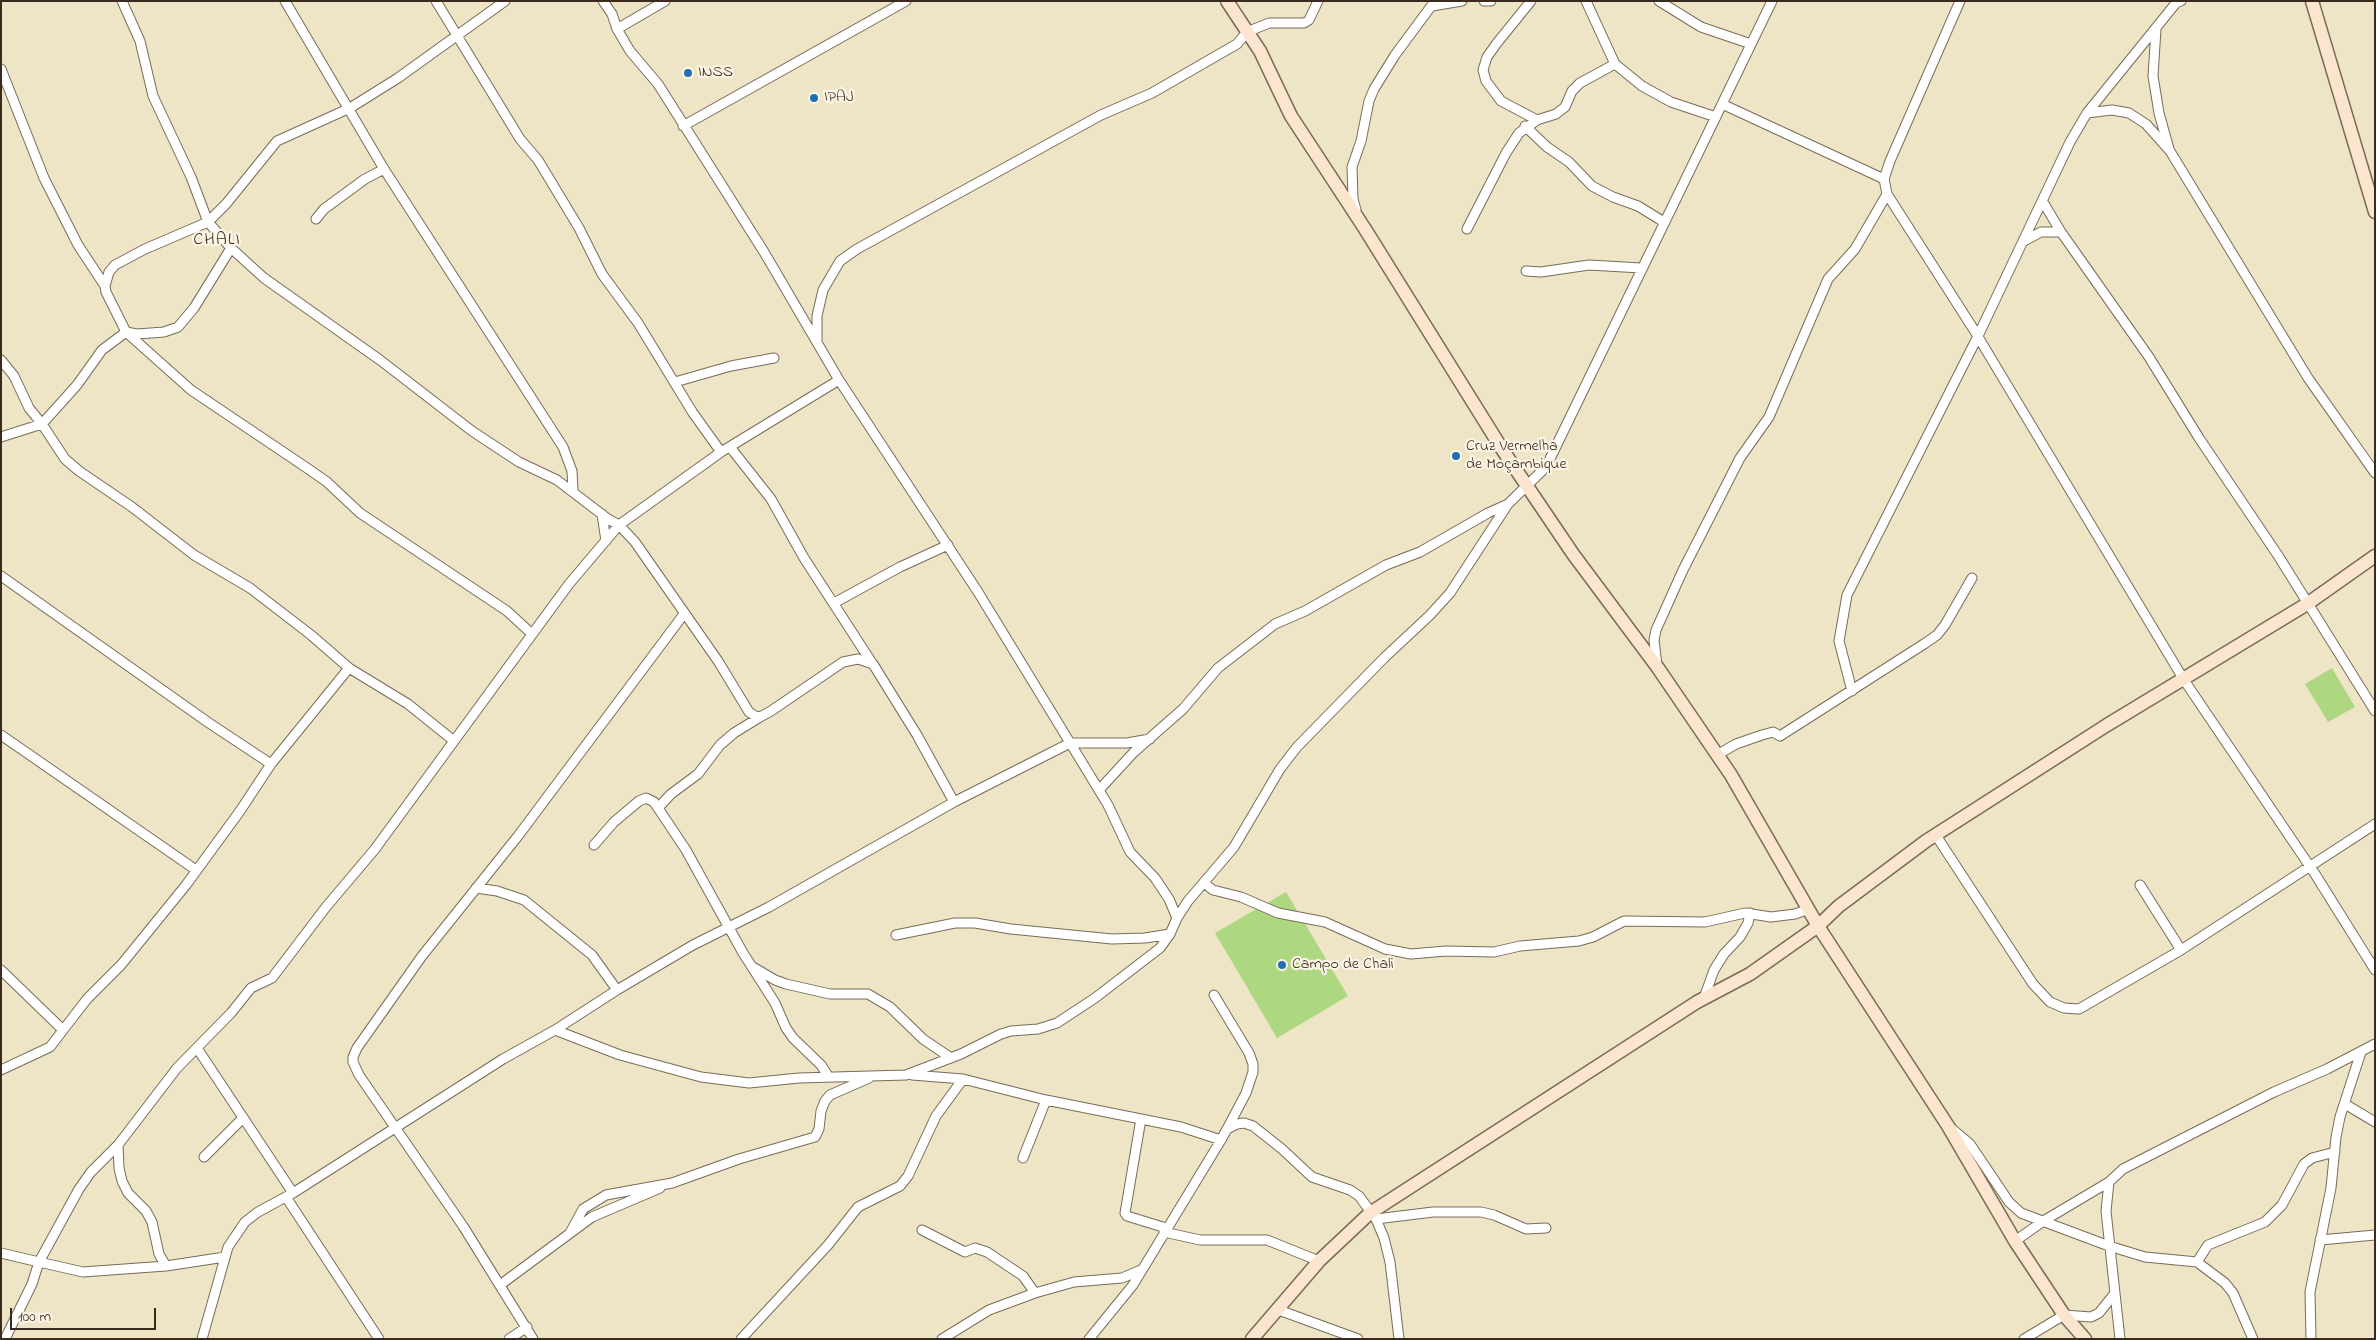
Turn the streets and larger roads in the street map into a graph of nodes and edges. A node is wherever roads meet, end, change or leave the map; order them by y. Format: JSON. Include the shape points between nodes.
{"nodes":[{"id":1,"x":122,"y":1,"type":"edge"},
{"id":2,"x":285,"y":1,"type":"edge"},
{"id":3,"x":436,"y":1,"type":"edge"},
{"id":4,"x":505,"y":1,"type":"edge"},
{"id":5,"x":603,"y":1,"type":"edge"},
{"id":6,"x":665,"y":1,"type":"edge"},
{"id":7,"x":906,"y":1,"type":"edge"},
{"id":8,"x":1227,"y":1,"type":"edge"},
{"id":9,"x":1318,"y":1,"type":"edge"},
{"id":10,"x":1462,"y":1,"type":"edge"},
{"id":11,"x":1484,"y":1,"type":"edge"},
{"id":12,"x":1491,"y":1,"type":"edge"},
{"id":13,"x":1530,"y":1,"type":"edge"},
{"id":14,"x":1586,"y":1,"type":"edge"},
{"id":15,"x":1659,"y":1,"type":"edge"},
{"id":16,"x":1772,"y":1,"type":"edge"},
{"id":17,"x":1960,"y":1,"type":"edge"},
{"id":18,"x":2181,"y":1,"type":"edge"},
{"id":19,"x":2312,"y":1,"type":"edge"},
{"id":20,"x":1434,"y":4,"type":"edge"},
{"id":21,"x":617,"y":29,"type":"junction"},
{"id":22,"x":2156,"y":29,"type":"junction"},
{"id":23,"x":1247,"y":32,"type":"junction"},
{"id":24,"x":458,"y":36,"type":"junction"},
{"id":25,"x":1751,"y":44,"type":"junction"},
{"id":26,"x":1614,"y":64,"type":"junction"},
{"id":27,"x":1,"y":69,"type":"edge"},
{"id":28,"x":1722,"y":104,"type":"junction"},
{"id":29,"x":350,"y":108,"type":"junction"},
{"id":30,"x":2087,"y":113,"type":"junction"},
{"id":31,"x":1716,"y":117,"type":"junction"},
{"id":32,"x":1537,"y":120,"type":"junction"},
{"id":33,"x":683,"y":126,"type":"junction"},
{"id":34,"x":1525,"y":126,"type":"junction"},
{"id":35,"x":2170,"y":151,"type":"junction"},
{"id":36,"x":384,"y":169,"type":"junction"},
{"id":37,"x":1884,"y":178,"type":"junction"},
{"id":38,"x":1887,"y":194,"type":"junction"},
{"id":39,"x":2043,"y":202,"type":"junction"},
{"id":40,"x":2375,"y":212,"type":"edge"},
{"id":41,"x":316,"y":219,"type":"dead end"},
{"id":42,"x":1360,"y":221,"type":"junction"},
{"id":43,"x":208,"y":222,"type":"junction"},
{"id":44,"x":1664,"y":222,"type":"junction"},
{"id":45,"x":1467,"y":229,"type":"dead end"},
{"id":46,"x":2061,"y":232,"type":"junction"},
{"id":47,"x":2024,"y":241,"type":"junction"},
{"id":48,"x":231,"y":248,"type":"junction"},
{"id":49,"x":115,"y":265,"type":"junction"},
{"id":50,"x":95,"y":268,"type":"junction"},
{"id":51,"x":1641,"y":268,"type":"junction"},
{"id":52,"x":1526,"y":271,"type":"dead end"},
{"id":53,"x":105,"y":286,"type":"junction"},
{"id":54,"x":126,"y":332,"type":"junction"},
{"id":55,"x":1978,"y":336,"type":"junction"},
{"id":56,"x":818,"y":344,"type":"junction"},
{"id":57,"x":774,"y":358,"type":"dead end"},
{"id":58,"x":1,"y":360,"type":"edge"},
{"id":59,"x":839,"y":380,"type":"junction"},
{"id":60,"x":675,"y":382,"type":"junction"},
{"id":61,"x":42,"y":424,"type":"junction"},
{"id":62,"x":1,"y":437,"type":"edge"},
{"id":63,"x":730,"y":447,"type":"junction"},
{"id":64,"x":721,"y":452,"type":"junction"},
{"id":65,"x":2375,"y":473,"type":"edge"},
{"id":66,"x":1527,"y":485,"type":"junction"},
{"id":67,"x":573,"y":491,"type":"junction"},
{"id":68,"x":1508,"y":504,"type":"junction"},
{"id":69,"x":602,"y":514,"type":"junction"},
{"id":70,"x":619,"y":525,"type":"junction"},
{"id":71,"x":606,"y":541,"type":"junction"},
{"id":72,"x":948,"y":545,"type":"junction"},
{"id":73,"x":2375,"y":556,"type":"edge"},
{"id":74,"x":1,"y":576,"type":"edge"},
{"id":75,"x":1972,"y":578,"type":"dead end"},
{"id":76,"x":834,"y":603,"type":"junction"},
{"id":77,"x":2307,"y":604,"type":"junction"},
{"id":78,"x":684,"y":614,"type":"junction"},
{"id":79,"x":532,"y":634,"type":"junction"},
{"id":80,"x":873,"y":664,"type":"junction"},
{"id":81,"x":349,"y":668,"type":"junction"},
{"id":82,"x":1658,"y":668,"type":"junction"},
{"id":83,"x":2184,"y":680,"type":"junction"},
{"id":84,"x":1852,"y":690,"type":"junction"},
{"id":85,"x":2375,"y":711,"type":"edge"},
{"id":86,"x":760,"y":717,"type":"junction"},
{"id":87,"x":1,"y":735,"type":"edge"},
{"id":88,"x":1150,"y":739,"type":"junction"},
{"id":89,"x":454,"y":741,"type":"junction"},
{"id":90,"x":1070,"y":743,"type":"junction"},
{"id":91,"x":1717,"y":755,"type":"junction"},
{"id":92,"x":271,"y":764,"type":"junction"},
{"id":93,"x":1099,"y":790,"type":"junction"},
{"id":94,"x":954,"y":802,"type":"junction"},
{"id":95,"x":658,"y":808,"type":"junction"},
{"id":96,"x":2375,"y":824,"type":"edge"},
{"id":97,"x":1935,"y":834,"type":"junction"},
{"id":98,"x":594,"y":845,"type":"dead end"},
{"id":99,"x":2309,"y":865,"type":"junction"},
{"id":100,"x":196,"y":870,"type":"junction"},
{"id":101,"x":488,"y":873,"type":"junction"},
{"id":102,"x":1204,"y":883,"type":"junction"},
{"id":103,"x":2140,"y":885,"type":"dead end"},
{"id":104,"x":476,"y":888,"type":"junction"},
{"id":105,"x":496,"y":891,"type":"junction"},
{"id":106,"x":1810,"y":909,"type":"junction"},
{"id":107,"x":1750,"y":913,"type":"junction"},
{"id":108,"x":1177,"y":918,"type":"junction"},
{"id":109,"x":729,"y":926,"type":"junction"},
{"id":110,"x":1818,"y":926,"type":"junction"},
{"id":111,"x":1170,"y":934,"type":"junction"},
{"id":112,"x":896,"y":935,"type":"dead end"},
{"id":113,"x":2181,"y":950,"type":"junction"},
{"id":114,"x":751,"y":966,"type":"junction"},
{"id":115,"x":1,"y":970,"type":"edge"},
{"id":116,"x":2375,"y":970,"type":"edge"},
{"id":117,"x":617,"y":990,"type":"junction"},
{"id":118,"x":1214,"y":994,"type":"dead end"},
{"id":119,"x":1704,"y":998,"type":"junction"},
{"id":120,"x":63,"y":1030,"type":"junction"},
{"id":121,"x":556,"y":1030,"type":"junction"},
{"id":122,"x":2375,"y":1044,"type":"edge"},
{"id":123,"x":197,"y":1048,"type":"junction"},
{"id":124,"x":2361,"y":1052,"type":"junction"},
{"id":125,"x":951,"y":1058,"type":"junction"},
{"id":126,"x":1,"y":1070,"type":"edge"},
{"id":127,"x":906,"y":1075,"type":"junction"},
{"id":128,"x":828,"y":1076,"type":"junction"},
{"id":129,"x":872,"y":1077,"type":"junction"},
{"id":130,"x":963,"y":1078,"type":"junction"},
{"id":131,"x":1046,"y":1100,"type":"junction"},
{"id":132,"x":2345,"y":1104,"type":"junction"},
{"id":133,"x":243,"y":1118,"type":"junction"},
{"id":134,"x":1141,"y":1119,"type":"junction"},
{"id":135,"x":2375,"y":1122,"type":"edge"},
{"id":136,"x":1948,"y":1126,"type":"junction"},
{"id":137,"x":395,"y":1128,"type":"junction"},
{"id":138,"x":1227,"y":1129,"type":"junction"},
{"id":139,"x":1221,"y":1140,"type":"junction"},
{"id":140,"x":118,"y":1144,"type":"junction"},
{"id":141,"x":2335,"y":1152,"type":"junction"},
{"id":142,"x":204,"y":1157,"type":"dead end"},
{"id":143,"x":1023,"y":1158,"type":"dead end"},
{"id":144,"x":2108,"y":1182,"type":"junction"},
{"id":145,"x":672,"y":1183,"type":"junction"},
{"id":146,"x":290,"y":1195,"type":"junction"},
{"id":147,"x":1373,"y":1216,"type":"junction"},
{"id":148,"x":2044,"y":1220,"type":"junction"},
{"id":149,"x":1546,"y":1228,"type":"dead end"},
{"id":150,"x":922,"y":1230,"type":"dead end"},
{"id":151,"x":1165,"y":1230,"type":"junction"},
{"id":152,"x":570,"y":1233,"type":"junction"},
{"id":153,"x":2375,"y":1235,"type":"edge"},
{"id":154,"x":2320,"y":1240,"type":"junction"},
{"id":155,"x":2015,"y":1241,"type":"junction"},
{"id":156,"x":2109,"y":1246,"type":"junction"},
{"id":157,"x":1,"y":1253,"type":"edge"},
{"id":158,"x":225,"y":1257,"type":"junction"},
{"id":159,"x":1319,"y":1261,"type":"junction"},
{"id":160,"x":38,"y":1262,"type":"junction"},
{"id":161,"x":2197,"y":1262,"type":"junction"},
{"id":162,"x":166,"y":1266,"type":"junction"},
{"id":163,"x":1141,"y":1270,"type":"junction"},
{"id":164,"x":500,"y":1285,"type":"junction"},
{"id":165,"x":1035,"y":1293,"type":"junction"},
{"id":166,"x":2114,"y":1293,"type":"junction"},
{"id":167,"x":1276,"y":1309,"type":"junction"},
{"id":168,"x":2064,"y":1315,"type":"junction"},
{"id":169,"x":527,"y":1327,"type":"junction"},
{"id":170,"x":5,"y":1339,"type":"edge"},
{"id":171,"x":202,"y":1339,"type":"edge"},
{"id":172,"x":378,"y":1339,"type":"edge"},
{"id":173,"x":509,"y":1339,"type":"edge"},
{"id":174,"x":534,"y":1339,"type":"edge"},
{"id":175,"x":741,"y":1339,"type":"edge"},
{"id":176,"x":942,"y":1339,"type":"edge"},
{"id":177,"x":1089,"y":1339,"type":"edge"},
{"id":178,"x":1252,"y":1339,"type":"edge"},
{"id":179,"x":1358,"y":1339,"type":"edge"},
{"id":180,"x":1399,"y":1339,"type":"edge"},
{"id":181,"x":2024,"y":1339,"type":"edge"},
{"id":182,"x":2085,"y":1339,"type":"edge"},
{"id":183,"x":2120,"y":1339,"type":"edge"},
{"id":184,"x":2254,"y":1339,"type":"edge"},
{"id":185,"x":2311,"y":1339,"type":"edge"}],
"edges":[{"from":1,"to":43,"type":"street","via":[[140,40],[153,96]]},
{"from":2,"to":29,"type":"street"},
{"from":3,"to":24,"type":"street"},
{"from":4,"to":24,"type":"street"},
{"from":5,"to":21,"type":"street"},
{"from":6,"to":21,"type":"street"},
{"from":7,"to":33,"type":"street"},
{"from":8,"to":23,"type":"street"},
{"from":9,"to":23,"type":"street","via":[[1309,20],[1304,23],[1269,23]]},
{"from":10,"to":20,"type":"street"},
{"from":11,"to":12,"type":"street"},
{"from":13,"to":32,"type":"street","via":[[1496,43],[1483,70],[1486,81],[1501,101]]},
{"from":14,"to":26,"type":"street"},
{"from":15,"to":25,"type":"street","via":[[1701,27]]},
{"from":16,"to":25,"type":"street"},
{"from":17,"to":37,"type":"street"},
{"from":18,"to":22,"type":"street"},
{"from":19,"to":40,"type":"street"},
{"from":20,"to":42,"type":"street","via":[[1395,55],[1369,101],[1352,167],[1353,199]]},
{"from":21,"to":33,"type":"street","via":[[638,62],[658,84]]},
{"from":22,"to":30,"type":"street"},
{"from":22,"to":35,"type":"street","via":[[2152,76]]},
{"from":23,"to":42,"type":"street","via":[[1272,72],[1291,116]]},
{"from":23,"to":56,"type":"street","via":[[1237,44],[1152,93],[1101,115],[840,261],[818,303]]},
{"from":24,"to":29,"type":"street"},
{"from":24,"to":60,"type":"street","via":[[520,139],[538,160],[602,274]]},
{"from":25,"to":28,"type":"street"},
{"from":26,"to":31,"type":"street","via":[[1642,86],[1671,102]]},
{"from":26,"to":32,"type":"street","via":[[1580,82],[1565,107],[1556,114]]},
{"from":27,"to":50,"type":"street","via":[[44,178],[78,244]]},
{"from":28,"to":31,"type":"street"},
{"from":28,"to":37,"type":"street"},
{"from":29,"to":36,"type":"street"},
{"from":29,"to":43,"type":"street","via":[[278,141]]},
{"from":30,"to":35,"type":"street","via":[[2112,110],[2129,113],[2146,124]]},
{"from":30,"to":39,"type":"street"},
{"from":31,"to":44,"type":"street"},
{"from":32,"to":34,"type":"street"},
{"from":33,"to":56,"type":"street","via":[[764,252]]},
{"from":34,"to":44,"type":"street","via":[[1569,162],[1592,186],[1638,206]]},
{"from":34,"to":45,"type":"street","via":[[1506,153]]},
{"from":35,"to":65,"type":"street","via":[[2308,378]]},
{"from":36,"to":41,"type":"street","via":[[324,209]]},
{"from":36,"to":67,"type":"street","via":[[563,447],[572,471]]},
{"from":37,"to":38,"type":"street"},
{"from":38,"to":55,"type":"street"},
{"from":38,"to":82,"type":"street","via":[[1856,249],[1828,279],[1769,418],[1740,458],[1683,570],[1656,630]]},
{"from":39,"to":46,"type":"street"},
{"from":39,"to":47,"type":"street"},
{"from":42,"to":66,"type":"street"},
{"from":43,"to":48,"type":"street"},
{"from":43,"to":49,"type":"street"},
{"from":44,"to":51,"type":"street"},
{"from":46,"to":47,"type":"street","via":[[2042,232]]},
{"from":46,"to":77,"type":"street","via":[[2149,357]]},
{"from":47,"to":55,"type":"street"},
{"from":48,"to":54,"type":"street","via":[[194,308],[178,327],[164,332]]},
{"from":48,"to":67,"type":"street","via":[[264,278],[380,360],[472,431],[519,462]]},
{"from":49,"to":50,"type":"street"},
{"from":49,"to":53,"type":"street"},
{"from":50,"to":53,"type":"street"},
{"from":51,"to":52,"type":"street","via":[[1589,265]]},
{"from":51,"to":66,"type":"street","via":[[1547,464]]},
{"from":53,"to":54,"type":"street","via":[[110,303]]},
{"from":54,"to":61,"type":"street","via":[[102,350],[77,385]]},
{"from":54,"to":79,"type":"street","via":[[190,390],[327,482],[360,514],[507,611]]},
{"from":55,"to":83,"type":"street"},
{"from":55,"to":84,"type":"street","via":[[1847,595],[1839,641]]},
{"from":56,"to":59,"type":"street"},
{"from":57,"to":60,"type":"street"},
{"from":58,"to":61,"type":"street"},
{"from":59,"to":63,"type":"street"},
{"from":59,"to":72,"type":"street"},
{"from":60,"to":64,"type":"street"},
{"from":61,"to":62,"type":"street"},
{"from":61,"to":81,"type":"street","via":[[65,458],[95,484],[132,507],[194,555],[250,588]]},
{"from":63,"to":64,"type":"street"},
{"from":63,"to":76,"type":"street","via":[[771,499]]},
{"from":64,"to":70,"type":"street"},
{"from":66,"to":68,"type":"street"},
{"from":66,"to":82,"type":"street","via":[[1573,554]]},
{"from":67,"to":69,"type":"street"},
{"from":68,"to":88,"type":"street","via":[[1275,624],[1225,661],[1183,709]]},
{"from":68,"to":102,"type":"street","via":[[1450,593],[1297,746],[1234,847]]},
{"from":69,"to":70,"type":"street"},
{"from":69,"to":71,"type":"street"},
{"from":70,"to":71,"type":"street"},
{"from":70,"to":78,"type":"street","via":[[635,542]]},
{"from":71,"to":79,"type":"street"},
{"from":72,"to":76,"type":"street"},
{"from":72,"to":90,"type":"street"},
{"from":73,"to":77,"type":"street"},
{"from":74,"to":92,"type":"street"},
{"from":75,"to":84,"type":"street","via":[[1937,635]]},
{"from":76,"to":80,"type":"street"},
{"from":77,"to":83,"type":"street"},
{"from":77,"to":85,"type":"street"},
{"from":78,"to":86,"type":"street","via":[[749,712]]},
{"from":78,"to":101,"type":"street"},
{"from":79,"to":89,"type":"street"},
{"from":80,"to":86,"type":"street","via":[[858,659],[843,662]]},
{"from":80,"to":94,"type":"street"},
{"from":81,"to":89,"type":"street","via":[[408,704]]},
{"from":81,"to":92,"type":"street"},
{"from":82,"to":91,"type":"street"},
{"from":83,"to":97,"type":"street"},
{"from":83,"to":99,"type":"street"},
{"from":84,"to":91,"type":"street","via":[[1780,736],[1773,732],[1762,735]]},
{"from":86,"to":95,"type":"street","via":[[734,732],[698,774]]},
{"from":87,"to":100,"type":"street"},
{"from":88,"to":90,"type":"street","via":[[1127,743]]},
{"from":88,"to":93,"type":"street"},
{"from":89,"to":123,"type":"street","via":[[375,850],[272,978],[251,988]]},
{"from":90,"to":93,"type":"street"},
{"from":90,"to":94,"type":"street"},
{"from":91,"to":106,"type":"street"},
{"from":92,"to":100,"type":"street"},
{"from":93,"to":108,"type":"street","via":[[1130,852],[1155,878]]},
{"from":94,"to":109,"type":"street","via":[[769,907]]},
{"from":95,"to":98,"type":"street","via":[[646,798],[640,800]]},
{"from":95,"to":109,"type":"street"},
{"from":96,"to":99,"type":"street"},
{"from":97,"to":110,"type":"street","via":[[1839,906]]},
{"from":97,"to":113,"type":"street","via":[[2012,954],[2050,1002],[2064,1008],[2079,1009]]},
{"from":99,"to":113,"type":"street"},
{"from":99,"to":116,"type":"street"},
{"from":100,"to":120,"type":"street","via":[[121,965],[87,999]]},
{"from":101,"to":104,"type":"street"},
{"from":101,"to":105,"type":"street"},
{"from":102,"to":107,"type":"street","via":[[1213,890],[1241,897],[1278,913],[1325,922],[1385,949],[1411,954],[1494,952],[1520,946],[1579,941],[1624,921],[1705,922]]},
{"from":102,"to":108,"type":"street"},
{"from":103,"to":113,"type":"street"},
{"from":104,"to":105,"type":"street"},
{"from":104,"to":137,"type":"street","via":[[422,956],[353,1057],[352,1062],[359,1075]]},
{"from":105,"to":117,"type":"street","via":[[524,900],[592,955]]},
{"from":106,"to":107,"type":"street","via":[[1770,917]]},
{"from":106,"to":110,"type":"street"},
{"from":107,"to":119,"type":"street","via":[[1740,936],[1714,970]]},
{"from":108,"to":111,"type":"street"},
{"from":109,"to":114,"type":"street"},
{"from":109,"to":117,"type":"street"},
{"from":110,"to":119,"type":"street","via":[[1750,974]]},
{"from":110,"to":136,"type":"street"},
{"from":111,"to":112,"type":"street","via":[[1112,939],[955,923]]},
{"from":111,"to":125,"type":"street","via":[[1160,948],[1119,981],[1057,1023],[1038,1030],[1001,1034]]},
{"from":114,"to":125,"type":"street","via":[[786,984],[830,994],[868,994],[890,1007],[923,1040]]},
{"from":114,"to":128,"type":"street","via":[[793,1038]]},
{"from":115,"to":120,"type":"street"},
{"from":117,"to":121,"type":"street"},
{"from":118,"to":138,"type":"street","via":[[1253,1064],[1246,1092]]},
{"from":119,"to":147,"type":"street"},
{"from":120,"to":126,"type":"street","via":[[50,1047]]},
{"from":121,"to":128,"type":"street","via":[[620,1056],[701,1077],[749,1083]]},
{"from":121,"to":137,"type":"street","via":[[503,1059]]},
{"from":122,"to":124,"type":"street"},
{"from":123,"to":133,"type":"street"},
{"from":123,"to":140,"type":"street","via":[[177,1068]]},
{"from":124,"to":132,"type":"street"},
{"from":124,"to":144,"type":"street","via":[[2123,1169]]},
{"from":125,"to":127,"type":"street"},
{"from":127,"to":129,"type":"street"},
{"from":127,"to":130,"type":"street"},
{"from":128,"to":129,"type":"street"},
{"from":129,"to":145,"type":"street","via":[[830,1094],[821,1111],[815,1137],[738,1159]]},
{"from":130,"to":131,"type":"street"},
{"from":130,"to":175,"type":"street","via":[[936,1116],[908,1176],[900,1186],[858,1208]]},
{"from":131,"to":134,"type":"street"},
{"from":131,"to":143,"type":"street"},
{"from":132,"to":135,"type":"street"},
{"from":132,"to":141,"type":"street"},
{"from":133,"to":142,"type":"street"},
{"from":133,"to":146,"type":"street"},
{"from":134,"to":139,"type":"street"},
{"from":134,"to":151,"type":"street","via":[[1125,1214]]},
{"from":136,"to":148,"type":"street","via":[[1970,1144],[2009,1202],[2022,1213]]},
{"from":136,"to":155,"type":"street"},
{"from":137,"to":146,"type":"street"},
{"from":137,"to":164,"type":"street"},
{"from":138,"to":139,"type":"street"},
{"from":138,"to":147,"type":"street","via":[[1244,1123],[1253,1126],[1312,1177],[1359,1196]]},
{"from":139,"to":151,"type":"street"},
{"from":140,"to":160,"type":"street","via":[[78,1189]]},
{"from":140,"to":162,"type":"street","via":[[122,1181],[152,1222],[159,1254]]},
{"from":141,"to":154,"type":"street"},
{"from":141,"to":161,"type":"street","via":[[2312,1158],[2304,1164],[2282,1205],[2265,1222],[2208,1245]]},
{"from":144,"to":148,"type":"street"},
{"from":144,"to":156,"type":"street"},
{"from":145,"to":152,"type":"street","via":[[592,1217]]},
{"from":145,"to":152,"type":"street","via":[[606,1194],[594,1200],[579,1215]]},
{"from":146,"to":158,"type":"street","via":[[245,1222]]},
{"from":146,"to":172,"type":"street"},
{"from":147,"to":149,"type":"street","via":[[1481,1212],[1526,1229]]},
{"from":147,"to":159,"type":"street"},
{"from":147,"to":180,"type":"street","via":[[1390,1262]]},
{"from":148,"to":155,"type":"street"},
{"from":148,"to":156,"type":"street"},
{"from":150,"to":165,"type":"street","via":[[965,1252],[975,1248],[987,1252],[1024,1276]]},
{"from":151,"to":159,"type":"street","via":[[1200,1240],[1267,1240]]},
{"from":151,"to":163,"type":"street"},
{"from":152,"to":164,"type":"street"},
{"from":153,"to":154,"type":"street"},
{"from":154,"to":185,"type":"street","via":[[2310,1292]]},
{"from":155,"to":168,"type":"street"},
{"from":156,"to":161,"type":"street","via":[[2145,1257]]},
{"from":156,"to":166,"type":"street"},
{"from":157,"to":160,"type":"street"},
{"from":158,"to":162,"type":"street"},
{"from":158,"to":171,"type":"street"},
{"from":159,"to":167,"type":"street"},
{"from":160,"to":162,"type":"street","via":[[83,1272]]},
{"from":160,"to":170,"type":"street","via":[[32,1284]]},
{"from":161,"to":184,"type":"street","via":[[2233,1293]]},
{"from":163,"to":165,"type":"street","via":[[1122,1278],[1074,1282]]},
{"from":163,"to":177,"type":"street","via":[[1133,1285]]},
{"from":164,"to":169,"type":"street"},
{"from":165,"to":176,"type":"street","via":[[990,1310]]},
{"from":166,"to":168,"type":"street","via":[[2099,1313],[2091,1316]]},
{"from":166,"to":183,"type":"street"},
{"from":167,"to":178,"type":"street"},
{"from":167,"to":179,"type":"street"},
{"from":168,"to":181,"type":"street"},
{"from":168,"to":182,"type":"street"},
{"from":169,"to":173,"type":"street"},
{"from":169,"to":174,"type":"street"}]}
